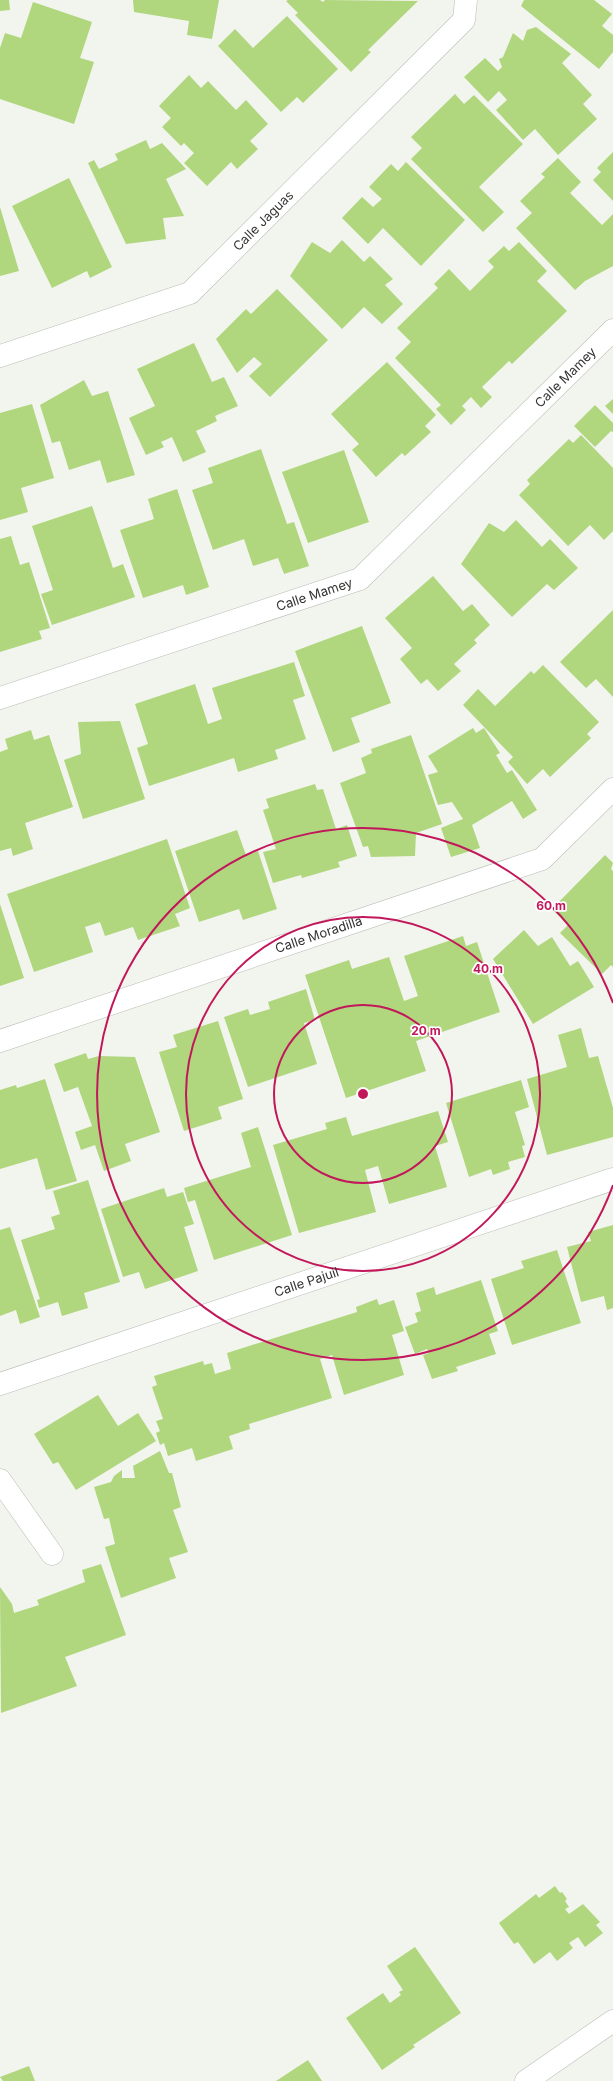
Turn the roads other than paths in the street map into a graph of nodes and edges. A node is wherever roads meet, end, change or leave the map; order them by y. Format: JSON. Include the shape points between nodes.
{"nodes":[{"id":1,"x":466,"y":0,"type":"edge"},
{"id":2,"x":613,"y":330,"type":"edge"},
{"id":3,"x":0,"y":356,"type":"edge"},
{"id":4,"x":0,"y":698,"type":"edge"},
{"id":5,"x":613,"y":789,"type":"edge"},
{"id":6,"x":0,"y":1041,"type":"edge"},
{"id":7,"x":613,"y":1179,"type":"edge"},
{"id":8,"x":0,"y":1384,"type":"edge"},
{"id":9,"x":0,"y":1480,"type":"edge"},
{"id":10,"x":52,"y":1554,"type":"dead end"},
{"id":11,"x":613,"y":2021,"type":"edge"},
{"id":12,"x":526,"y":2081,"type":"edge"}],
"edges":[{"from":1,"to":3,"type":"street","name":"Calle Jaguas","via":[[464,20],[190,293]]},
{"from":2,"to":4,"type":"street","name":"Calle Mamey","via":[[360,579]]},
{"from":5,"to":6,"type":"street","name":"Calle Moradilla","via":[[542,859]]},
{"from":7,"to":8,"type":"street","name":"Calle Pajuil"},
{"from":9,"to":10,"type":"street"},
{"from":11,"to":12,"type":"street"}]}
